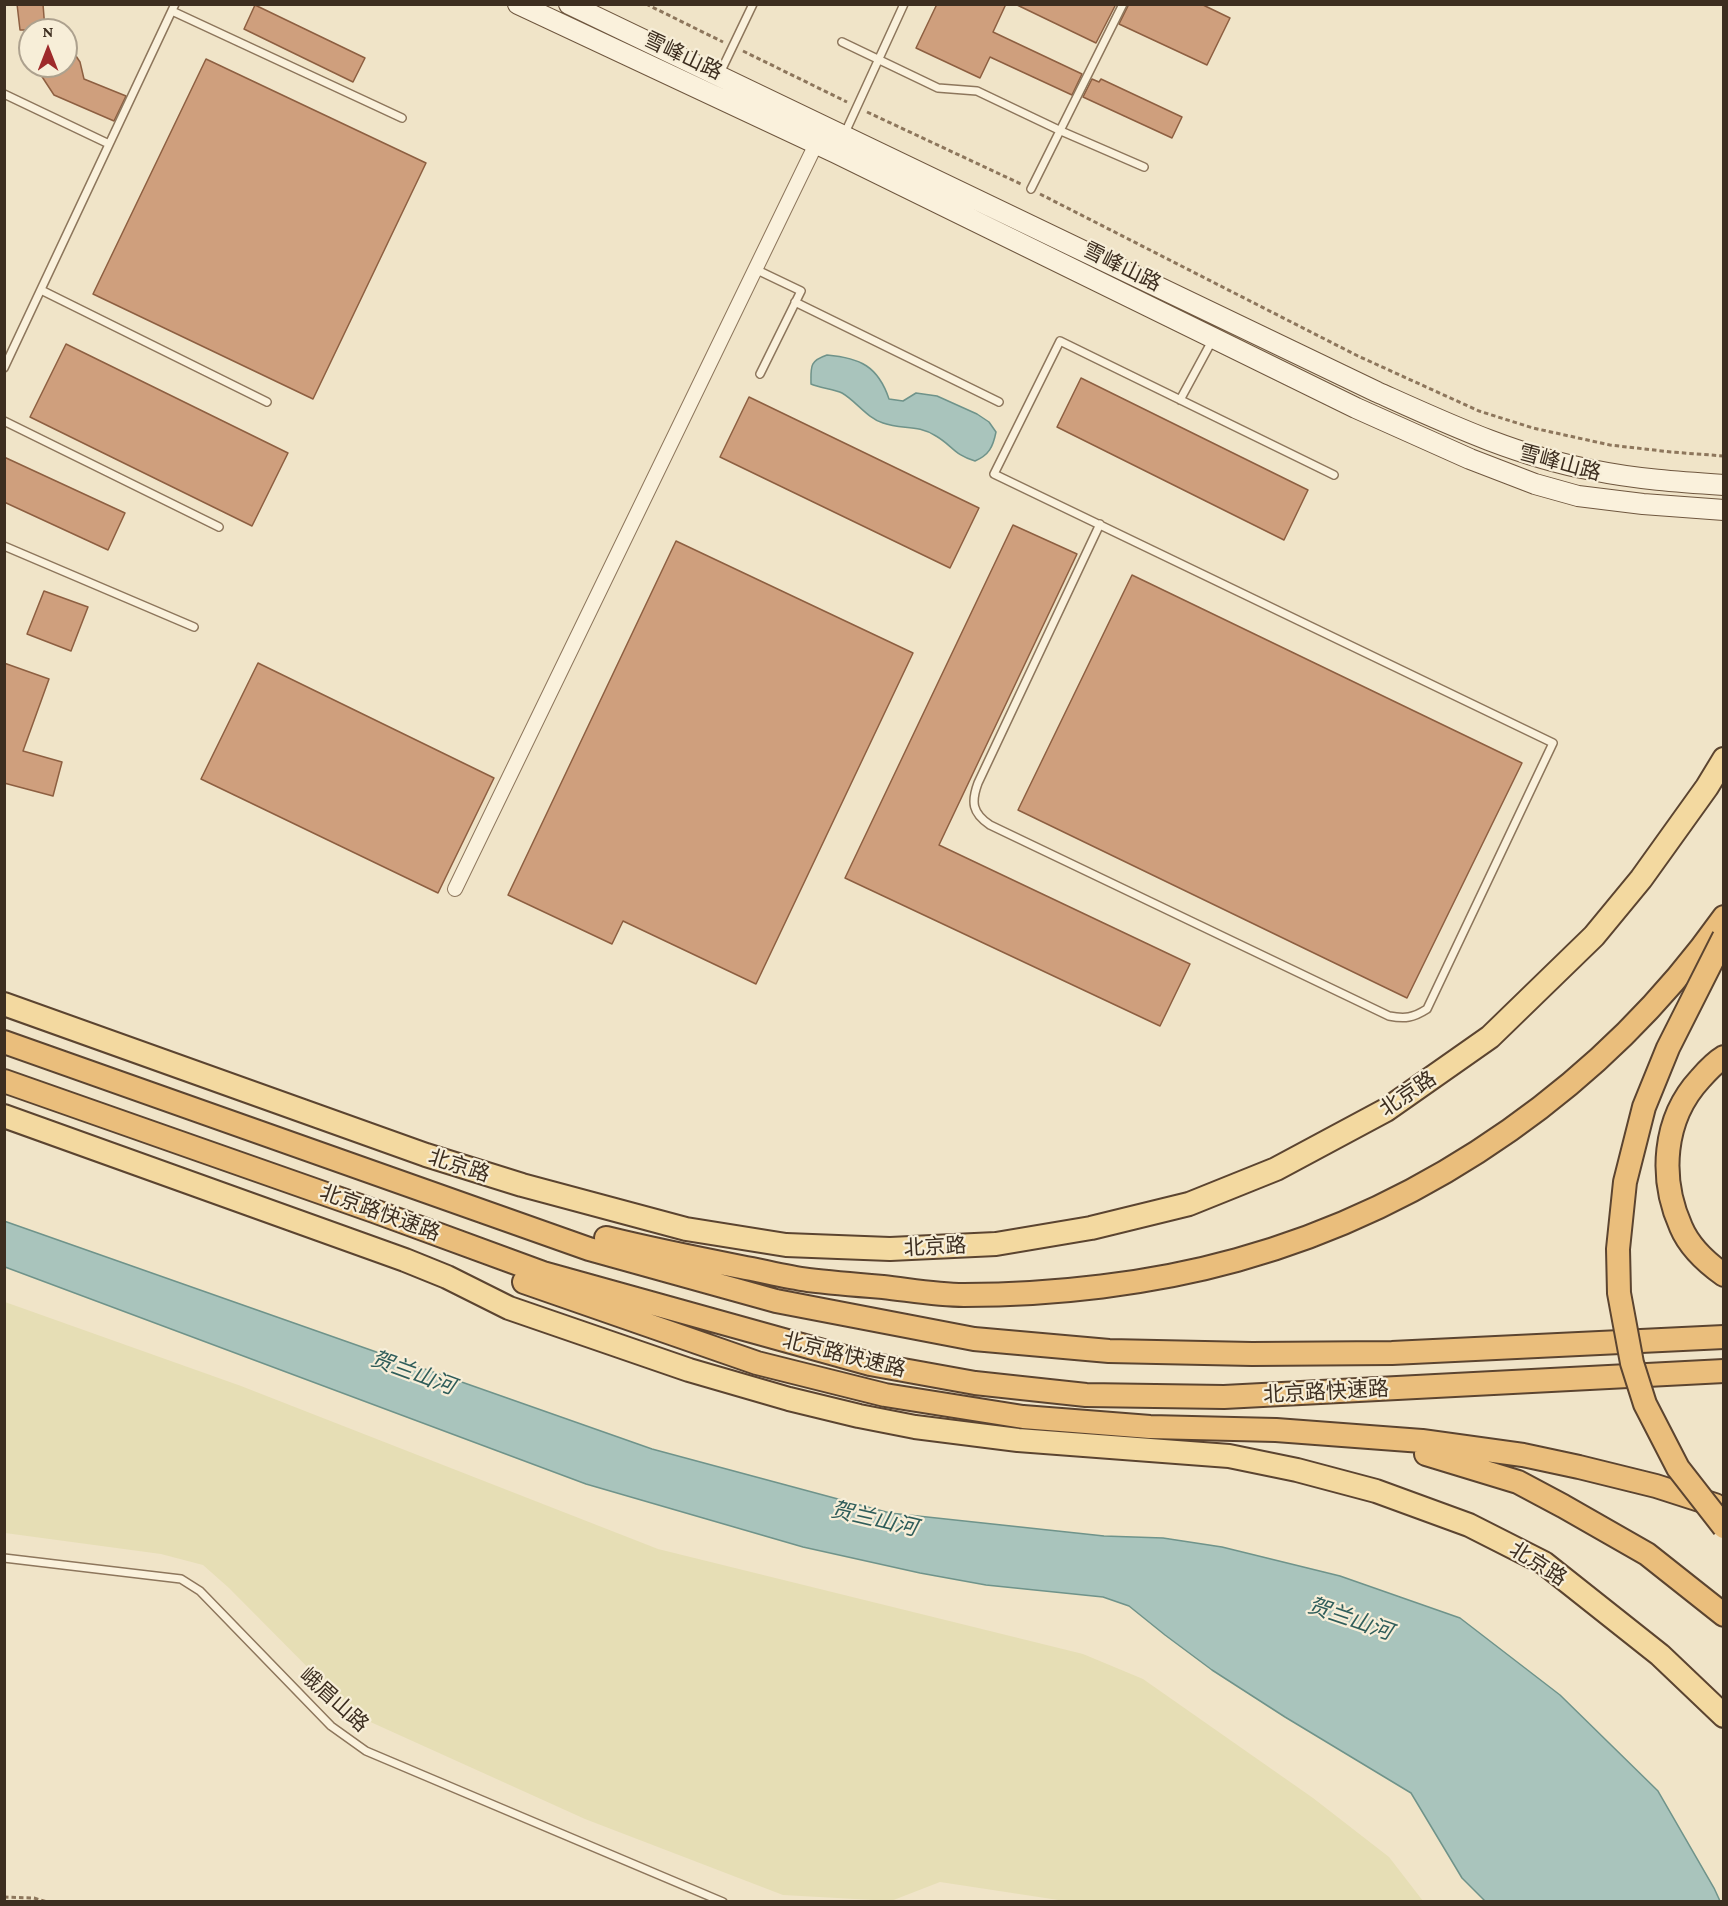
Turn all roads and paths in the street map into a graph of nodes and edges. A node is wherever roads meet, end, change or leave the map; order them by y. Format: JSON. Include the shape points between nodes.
{"nodes":[{"id":1,"x":518,"y":4,"type":"edge"},
{"id":2,"x":569,"y":4,"type":"edge"},
{"id":3,"x":646,"y":4,"type":"edge"},
{"id":4,"x":753,"y":4,"type":"edge"},
{"id":5,"x":904,"y":4,"type":"edge"},
{"id":6,"x":1122,"y":4,"type":"edge"},
{"id":7,"x":173,"y":8,"type":"edge"},
{"id":8,"x":842,"y":42,"type":"dead end"},
{"id":9,"x":733,"y":46,"type":"junction"},
{"id":10,"x":879,"y":60,"type":"junction"},
{"id":11,"x":718,"y":76,"type":"junction"},
{"id":12,"x":4,"y":94,"type":"edge"},
{"id":13,"x":709,"y":94,"type":"junction"},
{"id":14,"x":857,"y":107,"type":"junction"},
{"id":15,"x":402,"y":118,"type":"dead end"},
{"id":16,"x":1061,"y":131,"type":"junction"},
{"id":17,"x":109,"y":144,"type":"junction"},
{"id":18,"x":816,"y":144,"type":"junction"},
{"id":19,"x":840,"y":145,"type":"junction"},
{"id":20,"x":1144,"y":167,"type":"dead end"},
{"id":21,"x":1031,"y":189,"type":"junction"},
{"id":22,"x":755,"y":269,"type":"junction"},
{"id":23,"x":41,"y":290,"type":"junction"},
{"id":24,"x":795,"y":303,"type":"junction"},
{"id":25,"x":1213,"y":338,"type":"junction"},
{"id":26,"x":4,"y":368,"type":"edge"},
{"id":27,"x":760,"y":374,"type":"dead end"},
{"id":28,"x":1180,"y":400,"type":"junction"},
{"id":29,"x":267,"y":402,"type":"dead end"},
{"id":30,"x":999,"y":402,"type":"dead end"},
{"id":31,"x":4,"y":421,"type":"edge"},
{"id":32,"x":1724,"y":456,"type":"edge"},
{"id":33,"x":1334,"y":475,"type":"dead end"},
{"id":34,"x":1724,"y":485,"type":"edge"},
{"id":35,"x":1724,"y":510,"type":"edge"},
{"id":36,"x":1100,"y":524,"type":"junction"},
{"id":37,"x":219,"y":527,"type":"dead end"},
{"id":38,"x":4,"y":546,"type":"edge"},
{"id":39,"x":194,"y":627,"type":"dead end"},
{"id":40,"x":1724,"y":759,"type":"edge"},
{"id":41,"x":455,"y":889,"type":"dead end"},
{"id":42,"x":1724,"y":916,"type":"edge"},
{"id":43,"x":1724,"y":937,"type":"edge"},
{"id":44,"x":4,"y":1004,"type":"edge"},
{"id":45,"x":4,"y":1042,"type":"edge"},
{"id":46,"x":1724,"y":1057,"type":"edge"},
{"id":47,"x":4,"y":1081,"type":"edge"},
{"id":48,"x":4,"y":1116,"type":"edge"},
{"id":49,"x":469,"y":1207,"type":"junction"},
{"id":50,"x":374,"y":1211,"type":"junction"},
{"id":51,"x":1724,"y":1275,"type":"edge"},
{"id":52,"x":1724,"y":1337,"type":"edge"},
{"id":53,"x":1724,"y":1371,"type":"edge"},
{"id":54,"x":1276,"y":1430,"type":"junction"},
{"id":55,"x":1724,"y":1508,"type":"edge"},
{"id":56,"x":1724,"y":1527,"type":"edge"},
{"id":57,"x":4,"y":1558,"type":"edge"},
{"id":58,"x":1724,"y":1615,"type":"edge"},
{"id":59,"x":1724,"y":1716,"type":"edge"},
{"id":60,"x":4,"y":1897,"type":"edge"},
{"id":61,"x":46,"y":1902,"type":"edge"},
{"id":62,"x":723,"y":1902,"type":"edge"}],
"edges":[{"from":1,"to":13,"type":"main road","name":"雪峰山路"},
{"from":2,"to":11,"type":"main road","name":"雪峰山路"},
{"from":3,"to":9,"type":"path"},
{"from":4,"to":9,"type":"lane"},
{"from":5,"to":10,"type":"lane"},
{"from":6,"to":16,"type":"lane"},
{"from":7,"to":15,"type":"lane"},
{"from":7,"to":17,"type":"lane"},
{"from":8,"to":10,"type":"lane"},
{"from":9,"to":11,"type":"lane"},
{"from":9,"to":14,"type":"path"},
{"from":10,"to":14,"type":"lane"},
{"from":10,"to":16,"type":"lane","via":[[938,88],[977,91]]},
{"from":11,"to":13,"type":"lane"},
{"from":11,"to":19,"type":"main road","name":"雪峰山路"},
{"from":12,"to":17,"type":"lane"},
{"from":13,"to":18,"type":"main road","name":"雪峰山路"},
{"from":14,"to":19,"type":"lane"},
{"from":14,"to":21,"type":"path"},
{"from":16,"to":20,"type":"lane"},
{"from":16,"to":21,"type":"lane"},
{"from":17,"to":23,"type":"lane"},
{"from":18,"to":19,"type":"main road","name":"雪峰山路"},
{"from":18,"to":22,"type":"street"},
{"from":19,"to":25,"type":"main road","name":"雪峰山路"},
{"from":19,"to":34,"type":"main road","name":"雪峰山路","via":[[1474,435],[1591,470]]},
{"from":21,"to":32,"type":"path","via":[[1358,356],[1479,411],[1610,445]]},
{"from":22,"to":24,"type":"lane","via":[[801,291]]},
{"from":22,"to":41,"type":"street"},
{"from":23,"to":26,"type":"lane"},
{"from":23,"to":29,"type":"lane"},
{"from":24,"to":27,"type":"lane"},
{"from":24,"to":30,"type":"lane"},
{"from":25,"to":28,"type":"lane"},
{"from":25,"to":35,"type":"main road","name":"雪峰山路","via":[[1395,426],[1535,484],[1610,500]]},
{"from":28,"to":33,"type":"lane"},
{"from":28,"to":36,"type":"lane","via":[[1060,341],[994,474]]},
{"from":31,"to":37,"type":"lane"},
{"from":36,"to":36,"type":"lane","via":[[1553,743],[1427,1009],[1405,1019],[1389,1016],[979,817],[972,799],[978,783]]},
{"from":38,"to":39,"type":"lane"},
{"from":40,"to":44,"type":"main road","name":"北京路","via":[[1641,879],[1594,936],[1490,1037],[1386,1110],[1276,1169],[1189,1204],[1091,1228],[996,1244],[890,1249],[786,1245],[686,1229],[426,1155]]},
{"from":42,"to":49,"type":"highway","via":[[1701,948],[1621,1038],[1541,1107],[1470,1157],[1401,1197],[1315,1234],[1237,1260],[1169,1276],[1036,1292],[962,1295],[806,1279]]},
{"from":43,"to":56,"type":"highway","bridge":true,"via":[[1668,1048],[1644,1107],[1624,1182],[1618,1249],[1625,1328],[1645,1404],[1678,1468]]},
{"from":45,"to":49,"type":"highway","name":"北京路快速路"},
{"from":46,"to":51,"type":"highway","via":[[1691,1088],[1673,1120],[1667,1153],[1668,1189],[1681,1228],[1706,1262]]},
{"from":47,"to":50,"type":"highway","name":"北京路快速路"},
{"from":48,"to":59,"type":"main road","name":"北京路","via":[[405,1260],[509,1308],[689,1370],[789,1399],[881,1420],[1018,1440],[1229,1456],[1376,1491],[1469,1525],[1544,1563],[1660,1654]]},
{"from":49,"to":52,"type":"highway","name":"北京路快速路","via":[[589,1249],[776,1300],[974,1339],[1109,1351],[1264,1354],[1392,1353]]},
{"from":50,"to":53,"type":"highway","name":"北京路快速路","via":[[543,1273],[870,1364],[975,1383],[1086,1395],[1224,1397]]},
{"from":50,"to":54,"type":"highway","via":[[525,1282],[757,1363],[885,1395],[1023,1417]]},
{"from":54,"to":55,"type":"highway","bridge":true,"via":[[1523,1455],[1656,1486]]},
{"from":54,"to":58,"type":"highway","via":[[1431,1454],[1518,1482],[1647,1554]]},
{"from":57,"to":62,"type":"lane","name":"峨眉山路","via":[[181,1579],[200,1591],[331,1726],[366,1751]]},
{"from":60,"to":61,"type":"path"}]}
